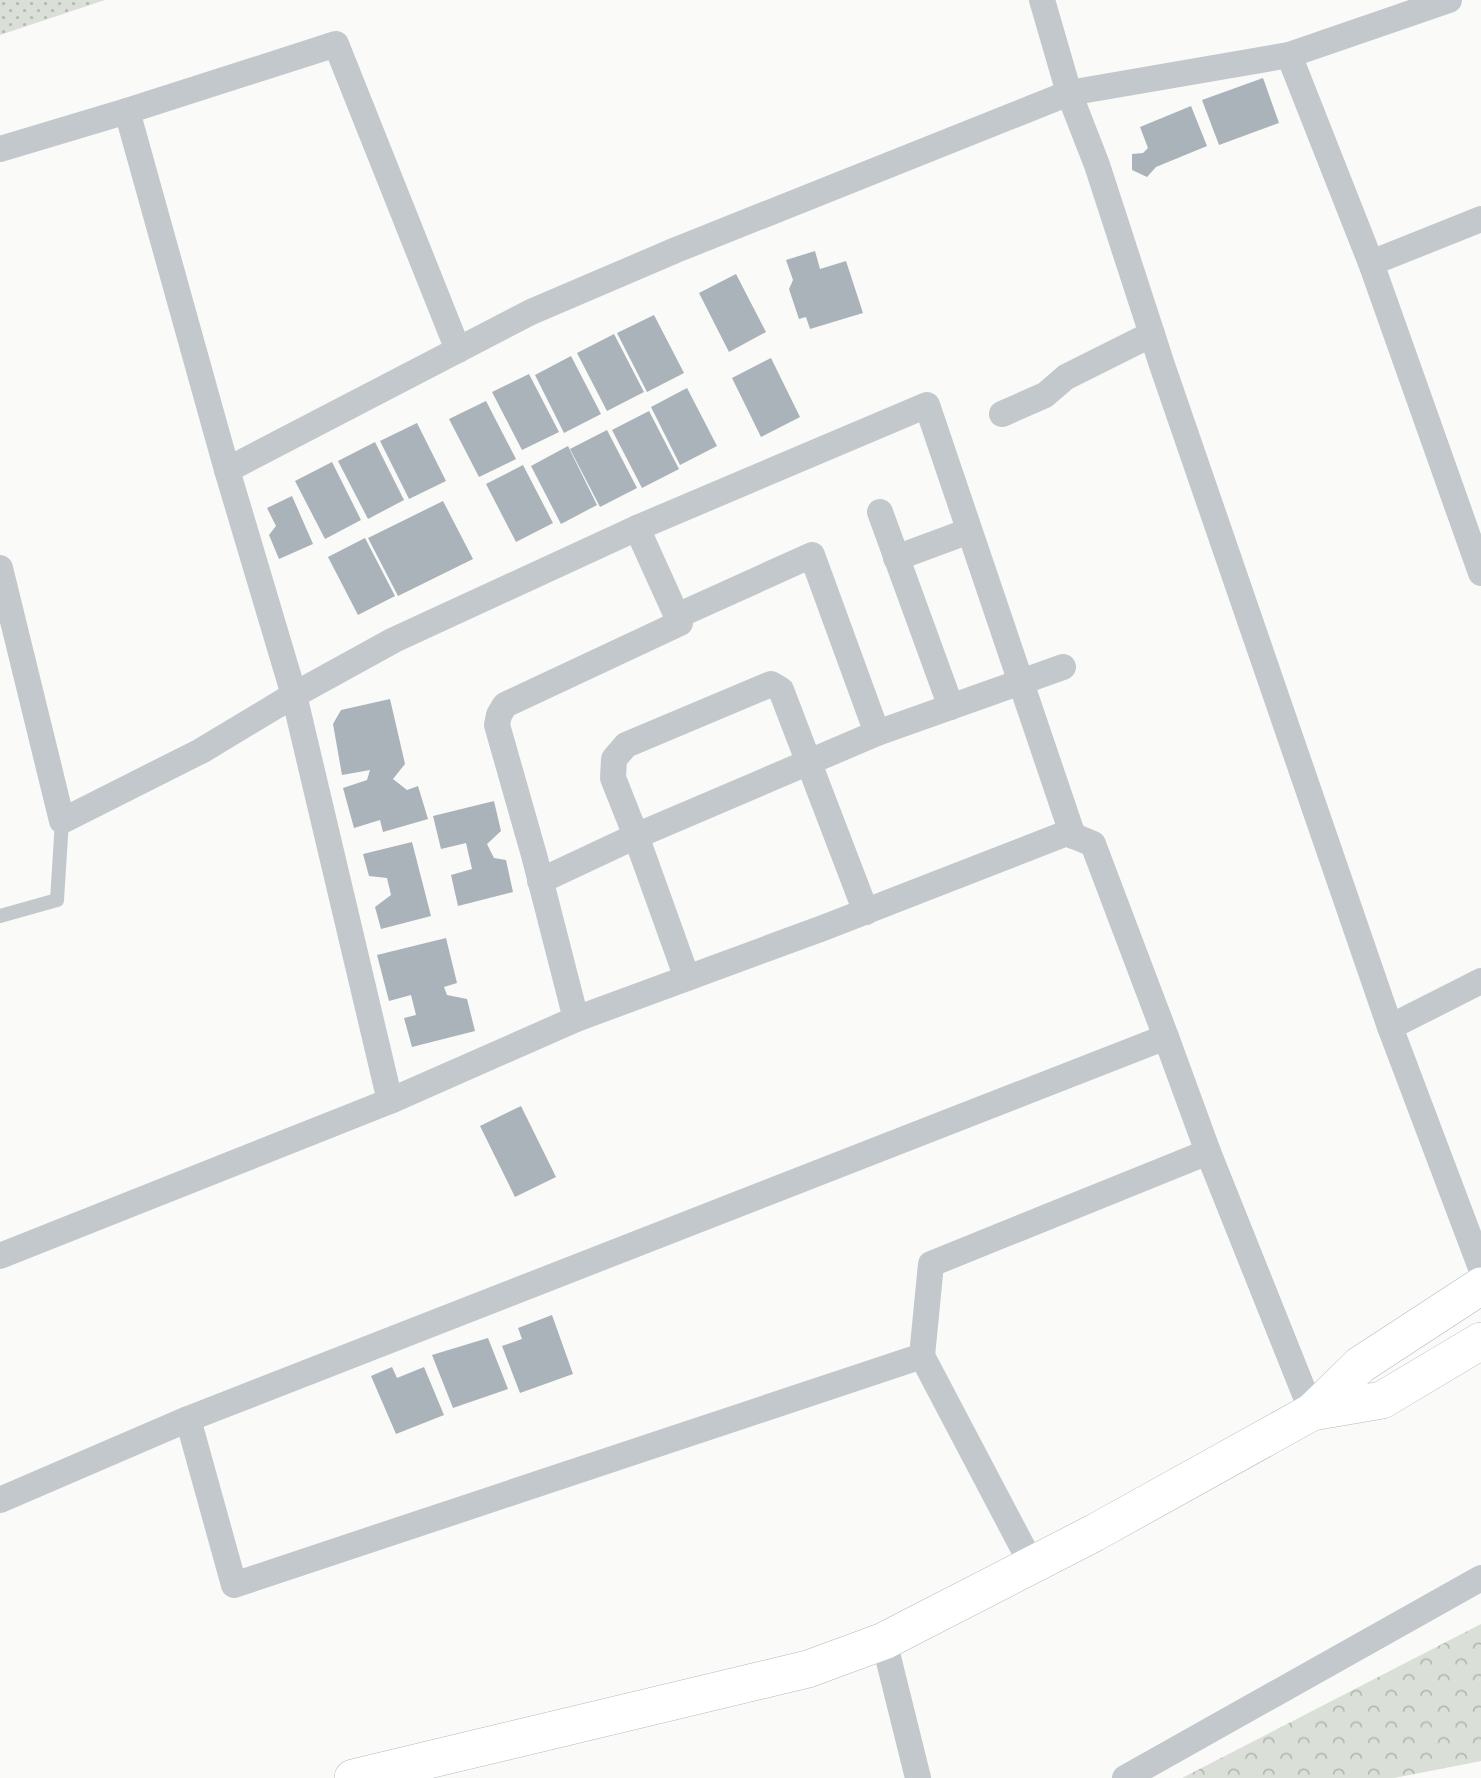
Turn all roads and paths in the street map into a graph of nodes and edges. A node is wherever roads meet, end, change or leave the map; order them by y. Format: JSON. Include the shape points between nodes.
{"nodes":[{"id":1,"x":1042,"y":0,"type":"edge"},
{"id":2,"x":1449,"y":0,"type":"edge"},
{"id":3,"x":1289,"y":55,"type":"junction"},
{"id":4,"x":1069,"y":93,"type":"junction"},
{"id":5,"x":127,"y":111,"type":"junction"},
{"id":6,"x":0,"y":149,"type":"edge"},
{"id":7,"x":1481,"y":219,"type":"edge"},
{"id":8,"x":1371,"y":263,"type":"junction"},
{"id":9,"x":1152,"y":334,"type":"junction"},
{"id":10,"x":458,"y":351,"type":"junction"},
{"id":11,"x":1002,"y":414,"type":"dead end"},
{"id":12,"x":227,"y":470,"type":"junction"},
{"id":13,"x":880,"y":512,"type":"dead end"},
{"id":14,"x":637,"y":528,"type":"junction"},
{"id":15,"x":969,"y":531,"type":"junction"},
{"id":16,"x":896,"y":558,"type":"junction"},
{"id":17,"x":0,"y":568,"type":"edge"},
{"id":18,"x":1481,"y":573,"type":"edge"},
{"id":19,"x":677,"y":616,"type":"junction"},
{"id":20,"x":1063,"y":667,"type":"dead end"},
{"id":21,"x":1020,"y":682,"type":"junction"},
{"id":22,"x":294,"y":695,"type":"junction"},
{"id":23,"x":951,"y":707,"type":"junction"},
{"id":24,"x":877,"y":733,"type":"junction"},
{"id":25,"x":809,"y":763,"type":"junction"},
{"id":26,"x":62,"y":821,"type":"junction"},
{"id":27,"x":636,"y":836,"type":"junction"},
{"id":28,"x":1073,"y":836,"type":"junction"},
{"id":29,"x":540,"y":881,"type":"junction"},
{"id":30,"x":866,"y":912,"type":"junction"},
{"id":31,"x":0,"y":916,"type":"edge"},
{"id":32,"x":687,"y":978,"type":"junction"},
{"id":33,"x":1481,"y":981,"type":"edge"},
{"id":34,"x":576,"y":1019,"type":"junction"},
{"id":35,"x":1390,"y":1027,"type":"junction"},
{"id":36,"x":1166,"y":1037,"type":"junction"},
{"id":37,"x":390,"y":1101,"type":"junction"},
{"id":38,"x":1208,"y":1152,"type":"junction"},
{"id":39,"x":0,"y":1256,"type":"edge"},
{"id":40,"x":1481,"y":1268,"type":"edge"},
{"id":41,"x":1481,"y":1286,"type":"edge"},
{"id":42,"x":1481,"y":1341,"type":"edge"},
{"id":43,"x":922,"y":1356,"type":"junction"},
{"id":44,"x":1312,"y":1412,"type":"junction"},
{"id":45,"x":188,"y":1419,"type":"junction"},
{"id":46,"x":0,"y":1500,"type":"edge"},
{"id":47,"x":1032,"y":1565,"type":"junction"},
{"id":48,"x":1481,"y":1578,"type":"edge"},
{"id":49,"x":884,"y":1642,"type":"junction"},
{"id":50,"x":450,"y":1766,"type":"edge"},
{"id":51,"x":353,"y":1778,"type":"edge"},
{"id":52,"x":918,"y":1778,"type":"edge"},
{"id":53,"x":1125,"y":1778,"type":"edge"}],
"edges":[{"from":1,"to":4,"type":"street"},
{"from":2,"to":3,"type":"street"},
{"from":3,"to":4,"type":"street"},
{"from":3,"to":8,"type":"street"},
{"from":4,"to":9,"type":"street"},
{"from":4,"to":10,"type":"street","via":[[676,250],[531,312]]},
{"from":5,"to":6,"type":"street"},
{"from":5,"to":10,"type":"street","via":[[337,44]]},
{"from":5,"to":12,"type":"street"},
{"from":7,"to":8,"type":"street"},
{"from":8,"to":18,"type":"street"},
{"from":9,"to":11,"type":"street","via":[[1066,377],[1045,396]]},
{"from":9,"to":35,"type":"street"},
{"from":10,"to":12,"type":"street"},
{"from":12,"to":22,"type":"street"},
{"from":13,"to":16,"type":"street"},
{"from":14,"to":15,"type":"street","via":[[927,405]]},
{"from":14,"to":19,"type":"street"},
{"from":14,"to":22,"type":"street","via":[[394,640]]},
{"from":15,"to":16,"type":"street"},
{"from":15,"to":21,"type":"street"},
{"from":16,"to":23,"type":"street"},
{"from":17,"to":26,"type":"street"},
{"from":19,"to":24,"type":"street","via":[[812,555]]},
{"from":19,"to":29,"type":"street","via":[[680,623],[505,705],[499,715],[497,725]]},
{"from":20,"to":21,"type":"street"},
{"from":21,"to":23,"type":"street"},
{"from":21,"to":28,"type":"street"},
{"from":22,"to":26,"type":"street","via":[[201,751]]},
{"from":22,"to":37,"type":"street"},
{"from":23,"to":24,"type":"street"},
{"from":24,"to":25,"type":"street"},
{"from":25,"to":27,"type":"street"},
{"from":25,"to":27,"type":"street","via":[[780,690],[771,684],[626,745],[614,759],[613,778]]},
{"from":25,"to":30,"type":"street"},
{"from":26,"to":31,"type":"lane","via":[[57,900]]},
{"from":27,"to":29,"type":"street"},
{"from":27,"to":32,"type":"street"},
{"from":28,"to":30,"type":"street","via":[[1067,833]]},
{"from":28,"to":36,"type":"street","via":[[1093,844]]},
{"from":29,"to":34,"type":"street"},
{"from":30,"to":32,"type":"street"},
{"from":32,"to":34,"type":"street"},
{"from":33,"to":35,"type":"street"},
{"from":34,"to":37,"type":"street"},
{"from":35,"to":40,"type":"street"},
{"from":36,"to":38,"type":"street"},
{"from":36,"to":45,"type":"street"},
{"from":37,"to":39,"type":"street"},
{"from":38,"to":43,"type":"street","via":[[931,1264]]},
{"from":38,"to":44,"type":"street"},
{"from":41,"to":44,"type":"street","via":[[1360,1366]]},
{"from":42,"to":44,"type":"street","via":[[1382,1400]]},
{"from":43,"to":45,"type":"street","via":[[234,1585]]},
{"from":43,"to":47,"type":"street"},
{"from":44,"to":47,"type":"street"},
{"from":45,"to":46,"type":"street"},
{"from":47,"to":49,"type":"street"},
{"from":48,"to":53,"type":"street"},
{"from":49,"to":50,"type":"street","via":[[808,1669]]},
{"from":49,"to":52,"type":"street"},
{"from":50,"to":51,"type":"street"}]}
